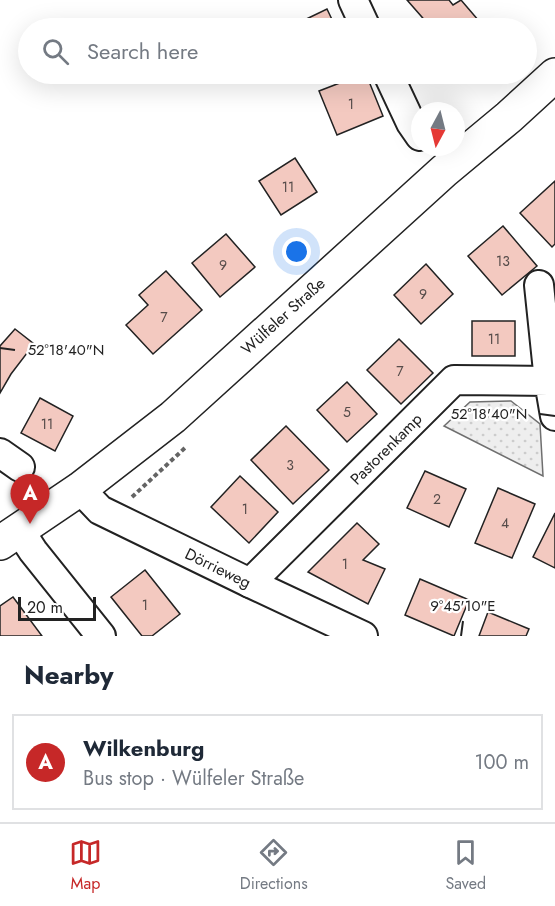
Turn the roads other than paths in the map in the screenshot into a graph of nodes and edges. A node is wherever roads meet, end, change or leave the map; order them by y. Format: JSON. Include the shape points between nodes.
{"nodes":[{"id":1,"x":353,"y":0,"type":"edge"},
{"id":2,"x":361,"y":18,"type":"edge"},
{"id":3,"x":555,"y":75,"type":"edge"},
{"id":4,"x":393,"y":84,"type":"edge"},
{"id":5,"x":411,"y":123,"type":"edge"},
{"id":6,"x":436,"y":159,"type":"edge"},
{"id":7,"x":539,"y":285,"type":"dead end"},
{"id":8,"x":549,"y":381,"type":"junction"},
{"id":9,"x":555,"y":416,"type":"edge"},
{"id":10,"x":80,"y":489,"type":"junction"},
{"id":11,"x":10,"y":537,"type":"edge"},
{"id":12,"x":250,"y":584,"type":"junction"},
{"id":13,"x":101,"y":636,"type":"edge"},
{"id":14,"x":363,"y":636,"type":"edge"}],
"edges":[{"from":1,"to":2,"type":"street"},
{"from":3,"to":6,"type":"main road","name":"Wülfeler Straße","via":[[509,117]]},
{"from":4,"to":5,"type":"street"},
{"from":6,"to":10,"type":"main road","name":"Wülfeler Straße","via":[[173,417]]},
{"from":7,"to":8,"type":"street"},
{"from":8,"to":9,"type":"street"},
{"from":8,"to":12,"type":"street","name":"Pastorenkamp","via":[[454,380]]},
{"from":10,"to":11,"type":"main road","name":"Wülfeler Straße"},
{"from":10,"to":12,"type":"street","name":"Dörrieweg","via":[[100,510]]},
{"from":11,"to":13,"type":"street","via":[[33,551]]},
{"from":12,"to":14,"type":"street","name":"Dörrieweg"}]}
